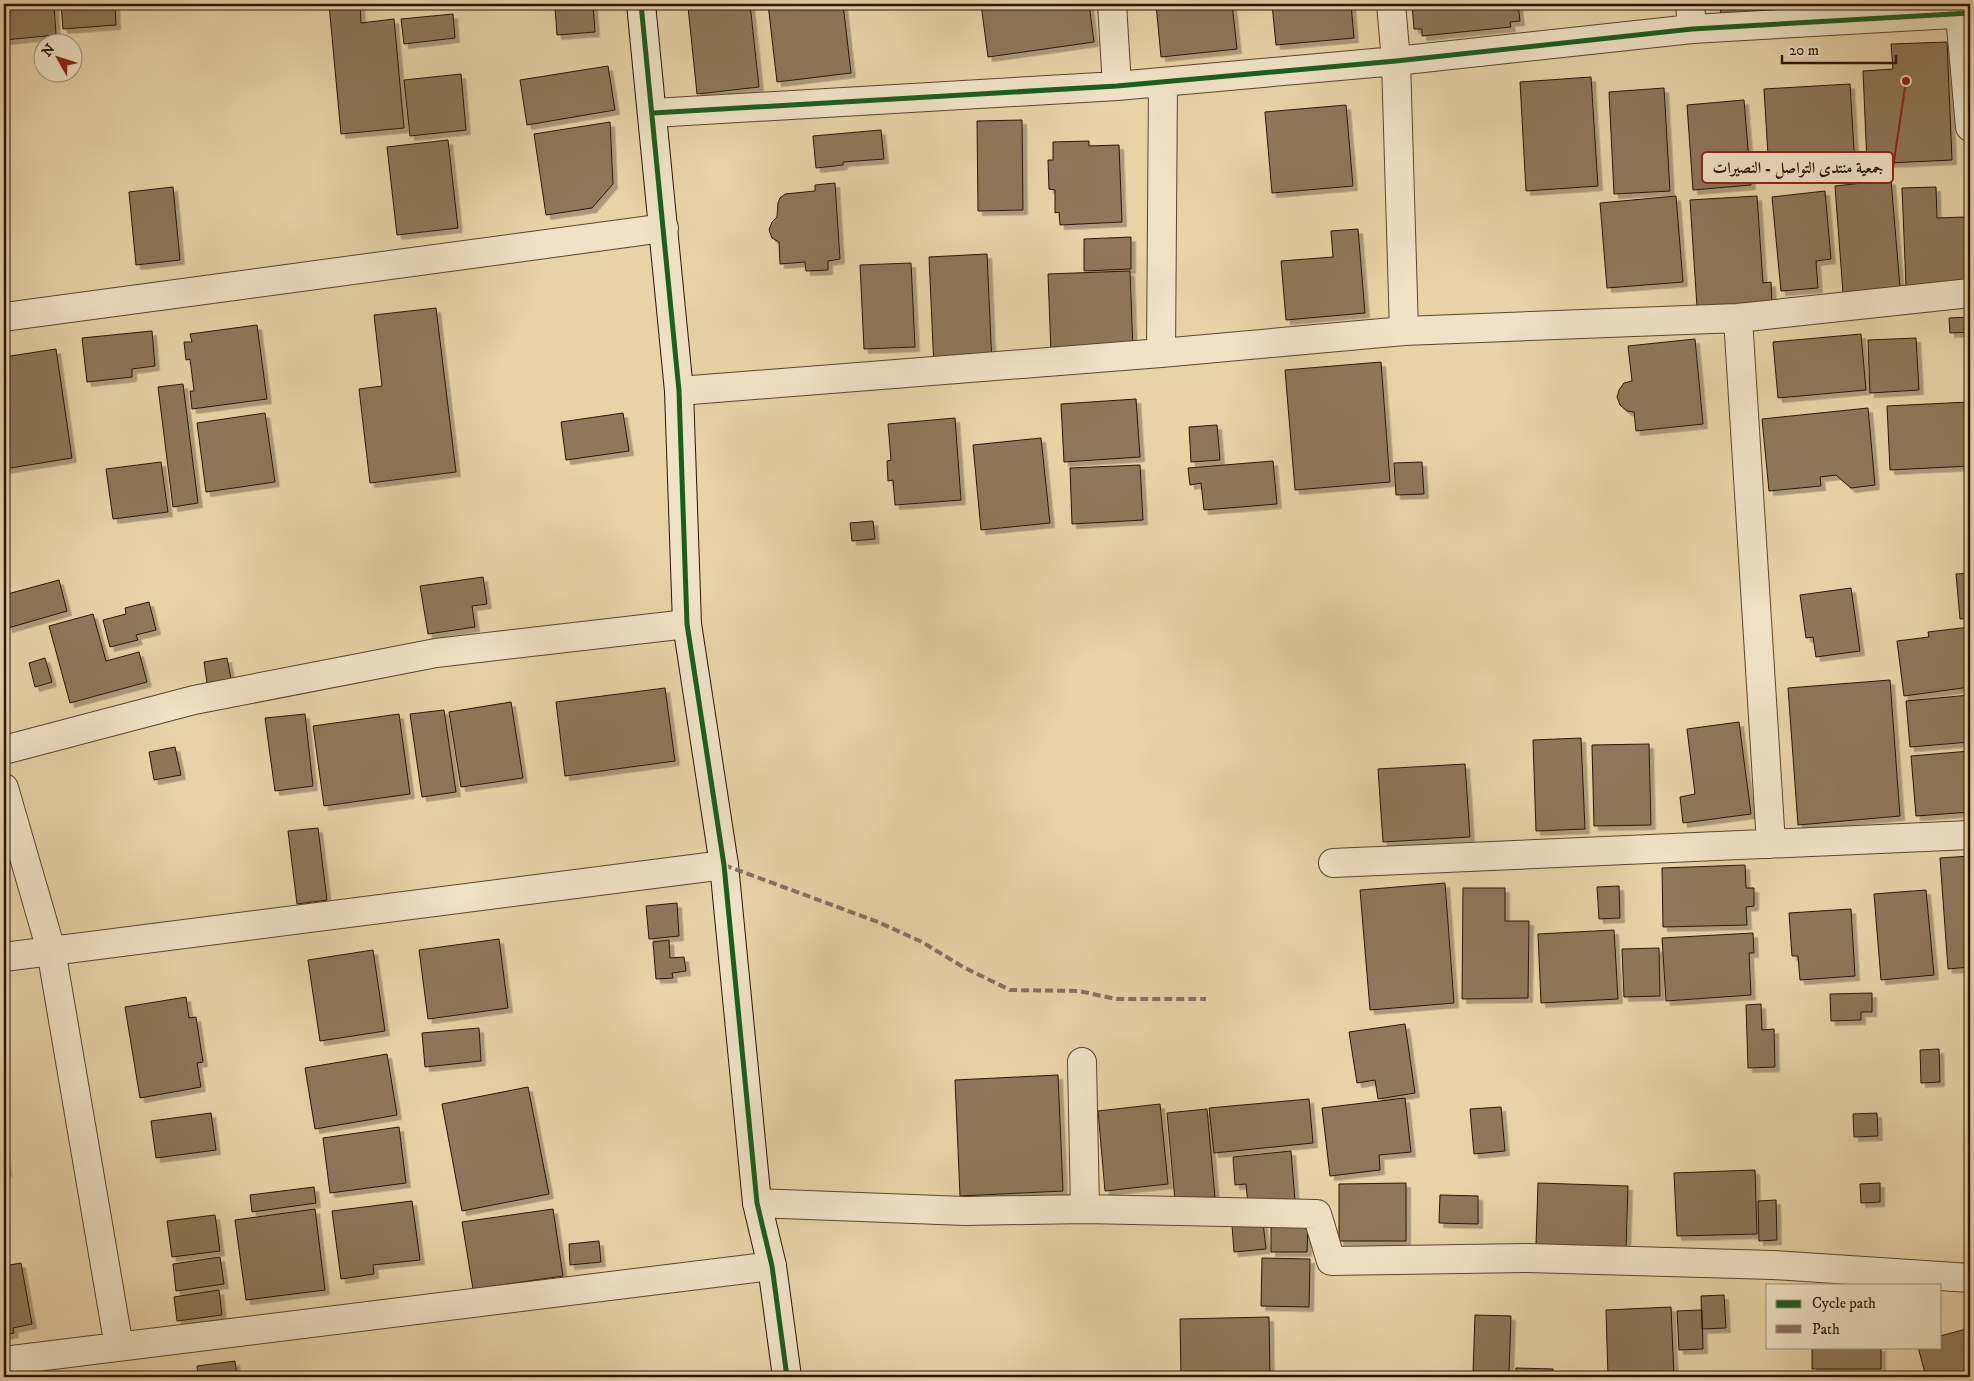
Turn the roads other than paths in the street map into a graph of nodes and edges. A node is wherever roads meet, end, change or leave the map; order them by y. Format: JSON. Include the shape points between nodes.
{"nodes":[{"id":1,"x":641,"y":4,"type":"edge"},
{"id":2,"x":1112,"y":4,"type":"edge"},
{"id":3,"x":1391,"y":4,"type":"edge"},
{"id":4,"x":1963,"y":10,"type":"edge"},
{"id":5,"x":1691,"y":16,"type":"edge"},
{"id":6,"x":1396,"y":61,"type":"junction"},
{"id":7,"x":1163,"y":82,"type":"junction"},
{"id":8,"x":1117,"y":86,"type":"junction"},
{"id":9,"x":653,"y":113,"type":"junction"},
{"id":10,"x":1970,"y":127,"type":"edge"},
{"id":11,"x":664,"y":228,"type":"junction"},
{"id":12,"x":1970,"y":294,"type":"edge"},
{"id":13,"x":4,"y":317,"type":"edge"},
{"id":14,"x":1738,"y":318,"type":"junction"},
{"id":15,"x":1404,"y":331,"type":"junction"},
{"id":16,"x":1161,"y":353,"type":"junction"},
{"id":17,"x":679,"y":391,"type":"junction"},
{"id":18,"x":687,"y":624,"type":"junction"},
{"id":19,"x":4,"y":750,"type":"edge"},
{"id":20,"x":4,"y":788,"type":"edge"},
{"id":21,"x":1970,"y":836,"type":"edge"},
{"id":22,"x":1770,"y":844,"type":"junction"},
{"id":23,"x":1334,"y":863,"type":"dead end"},
{"id":24,"x":724,"y":864,"type":"junction"},
{"id":25,"x":51,"y":950,"type":"junction"},
{"id":26,"x":4,"y":957,"type":"edge"},
{"id":27,"x":1082,"y":1062,"type":"dead end"},
{"id":28,"x":757,"y":1203,"type":"junction"},
{"id":29,"x":1085,"y":1209,"type":"junction"},
{"id":30,"x":772,"y":1266,"type":"junction"},
{"id":31,"x":1970,"y":1278,"type":"edge"},
{"id":32,"x":119,"y":1347,"type":"junction"},
{"id":33,"x":4,"y":1361,"type":"edge"},
{"id":34,"x":788,"y":1377,"type":"edge"}],
"edges":[{"from":1,"to":9,"type":"street"},
{"from":2,"to":8,"type":"street"},
{"from":3,"to":6,"type":"street"},
{"from":4,"to":5,"type":"street"},
{"from":4,"to":10,"type":"street"},
{"from":5,"to":6,"type":"street"},
{"from":6,"to":7,"type":"street"},
{"from":6,"to":15,"type":"street"},
{"from":7,"to":8,"type":"street"},
{"from":7,"to":16,"type":"street"},
{"from":8,"to":9,"type":"street"},
{"from":9,"to":11,"type":"street"},
{"from":11,"to":13,"type":"street"},
{"from":11,"to":17,"type":"street"},
{"from":12,"to":14,"type":"street"},
{"from":14,"to":15,"type":"street"},
{"from":14,"to":22,"type":"street"},
{"from":15,"to":16,"type":"street"},
{"from":16,"to":17,"type":"street"},
{"from":17,"to":18,"type":"street"},
{"from":18,"to":19,"type":"street","via":[[436,653],[194,700]]},
{"from":18,"to":24,"type":"street"},
{"from":20,"to":25,"type":"street"},
{"from":21,"to":22,"type":"street"},
{"from":22,"to":23,"type":"street"},
{"from":24,"to":25,"type":"street"},
{"from":24,"to":28,"type":"street"},
{"from":25,"to":26,"type":"street"},
{"from":25,"to":32,"type":"street"},
{"from":27,"to":29,"type":"street"},
{"from":28,"to":29,"type":"street","via":[[965,1211]]},
{"from":28,"to":30,"type":"street"},
{"from":29,"to":31,"type":"street","via":[[1317,1214],[1331,1261],[1548,1258],[1774,1265]]},
{"from":30,"to":32,"type":"street"},
{"from":30,"to":34,"type":"street"},
{"from":32,"to":33,"type":"street"}]}
